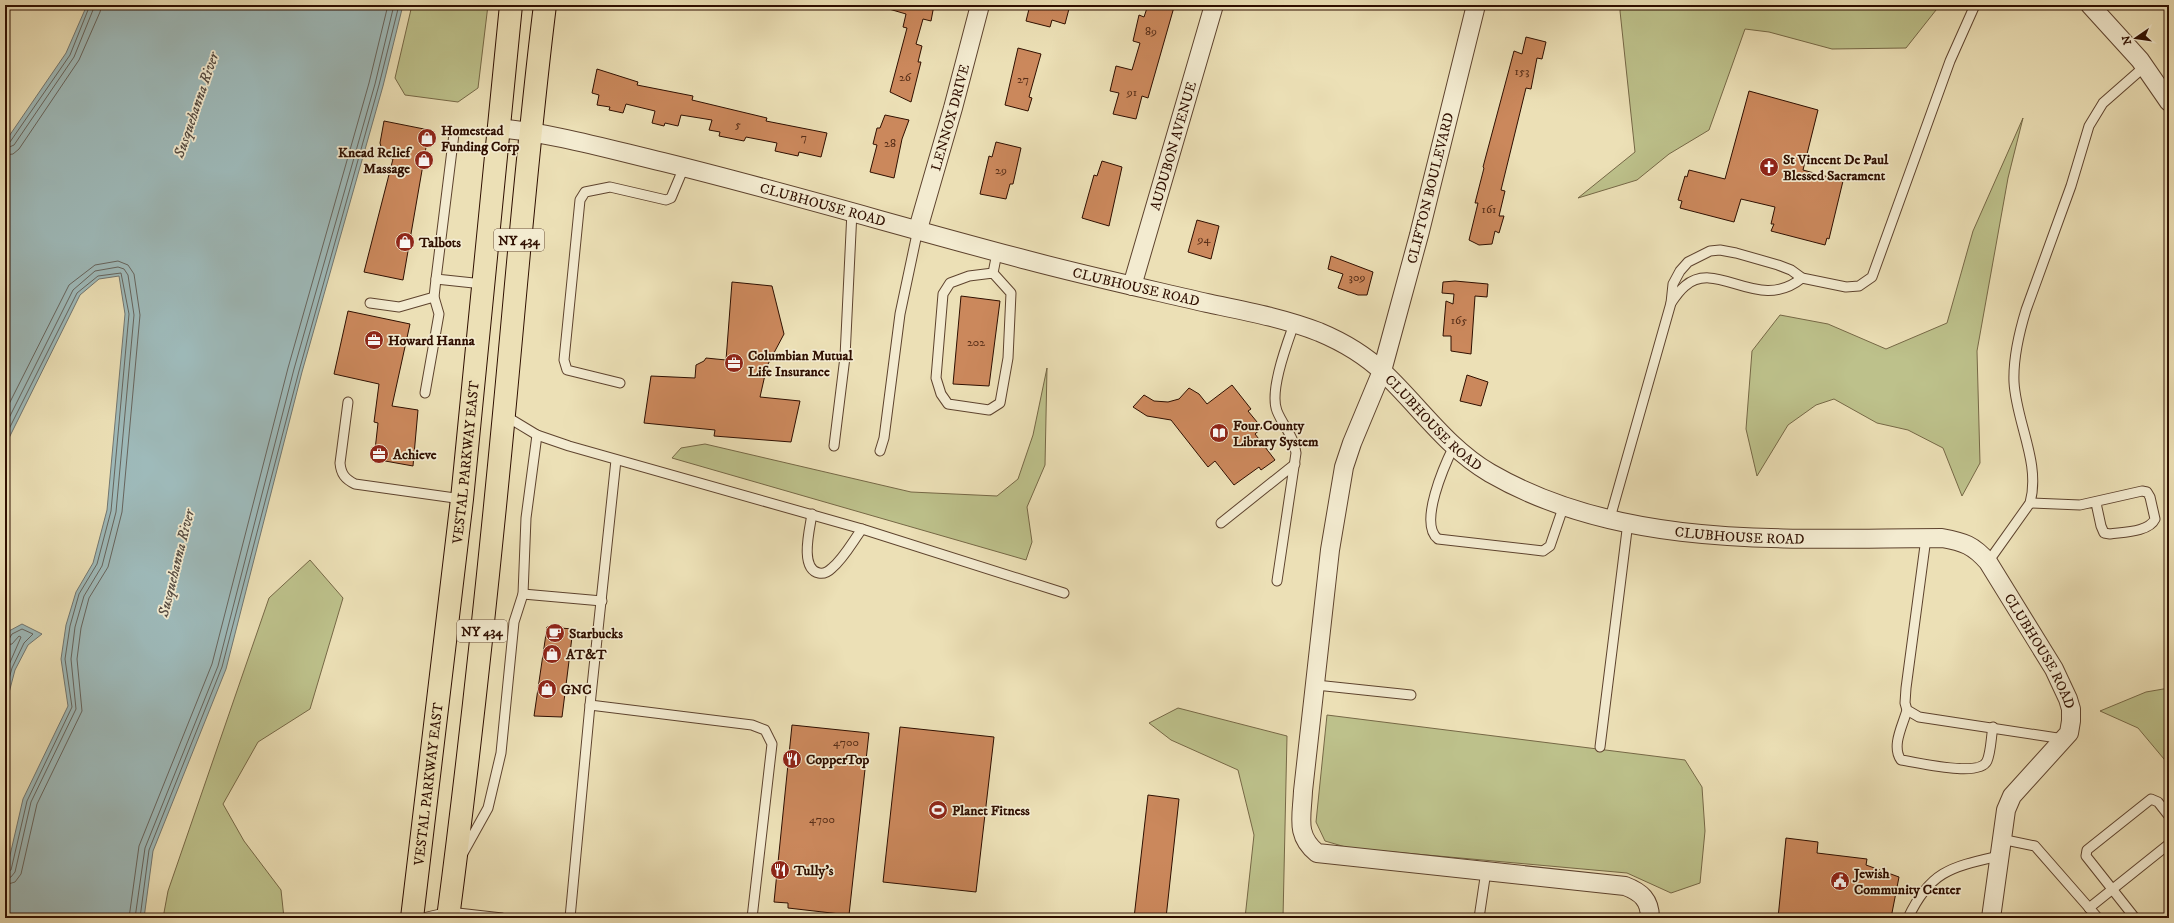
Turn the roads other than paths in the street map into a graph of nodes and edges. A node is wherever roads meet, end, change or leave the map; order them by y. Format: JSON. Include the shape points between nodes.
{"nodes":[{"id":1,"x":511,"y":5,"type":"edge"},
{"id":2,"x":545,"y":5,"type":"edge"},
{"id":3,"x":980,"y":5,"type":"edge"},
{"id":4,"x":1214,"y":5,"type":"edge"},
{"id":5,"x":1476,"y":5,"type":"edge"},
{"id":6,"x":1975,"y":5,"type":"edge"},
{"id":7,"x":2090,"y":5,"type":"edge"},
{"id":8,"x":2144,"y":67,"type":"junction"},
{"id":9,"x":2169,"y":102,"type":"edge"},
{"id":10,"x":497,"y":128,"type":"junction"},
{"id":11,"x":530,"y":131,"type":"junction"},
{"id":12,"x":454,"y":134,"type":"dead end"},
{"id":13,"x":684,"y":167,"type":"junction"},
{"id":14,"x":852,"y":211,"type":"junction"},
{"id":15,"x":918,"y":229,"type":"junction"},
{"id":16,"x":997,"y":253,"type":"junction"},
{"id":17,"x":992,"y":272,"type":"junction"},
{"id":18,"x":1802,"y":278,"type":"junction"},
{"id":19,"x":436,"y":279,"type":"junction"},
{"id":20,"x":483,"y":284,"type":"junction"},
{"id":21,"x":1132,"y":286,"type":"junction"},
{"id":22,"x":434,"y":297,"type":"junction"},
{"id":23,"x":370,"y":302,"type":"dead end"},
{"id":24,"x":1670,"y":303,"type":"junction"},
{"id":25,"x":1294,"y":324,"type":"junction"},
{"id":26,"x":1382,"y":371,"type":"junction"},
{"id":27,"x":620,"y":383,"type":"dead end"},
{"id":28,"x":425,"y":393,"type":"dead end"},
{"id":29,"x":348,"y":402,"type":"dead end"},
{"id":30,"x":504,"y":415,"type":"junction"},
{"id":31,"x":537,"y":435,"type":"junction"},
{"id":32,"x":834,"y":446,"type":"dead end"},
{"id":33,"x":1454,"y":446,"type":"junction"},
{"id":34,"x":880,"y":452,"type":"dead end"},
{"id":35,"x":616,"y":460,"type":"junction"},
{"id":36,"x":1295,"y":464,"type":"junction"},
{"id":37,"x":462,"y":499,"type":"junction"},
{"id":38,"x":2030,"y":503,"type":"junction"},
{"id":39,"x":2096,"y":503,"type":"junction"},
{"id":40,"x":1564,"y":505,"type":"junction"},
{"id":41,"x":812,"y":514,"type":"junction"},
{"id":42,"x":1610,"y":518,"type":"junction"},
{"id":43,"x":1628,"y":522,"type":"junction"},
{"id":44,"x":1221,"y":523,"type":"dead end"},
{"id":45,"x":862,"y":528,"type":"junction"},
{"id":46,"x":1926,"y":538,"type":"junction"},
{"id":47,"x":1988,"y":562,"type":"junction"},
{"id":48,"x":1277,"y":581,"type":"dead end"},
{"id":49,"x":1064,"y":593,"type":"dead end"},
{"id":50,"x":522,"y":594,"type":"junction"},
{"id":51,"x":602,"y":602,"type":"junction"},
{"id":52,"x":1316,"y":685,"type":"junction"},
{"id":53,"x":1411,"y":695,"type":"dead end"},
{"id":54,"x":590,"y":705,"type":"junction"},
{"id":55,"x":1907,"y":710,"type":"junction"},
{"id":56,"x":1993,"y":727,"type":"junction"},
{"id":57,"x":2064,"y":738,"type":"junction"},
{"id":58,"x":1600,"y":747,"type":"dead end"},
{"id":59,"x":2169,"y":816,"type":"edge"},
{"id":60,"x":2169,"y":844,"type":"edge"},
{"id":61,"x":2000,"y":848,"type":"junction"},
{"id":62,"x":453,"y":871,"type":"junction"},
{"id":63,"x":1486,"y":871,"type":"junction"},
{"id":64,"x":2113,"y":890,"type":"junction"},
{"id":65,"x":2089,"y":908,"type":"junction"},
{"id":66,"x":448,"y":915,"type":"edge"},
{"id":67,"x":2169,"y":916,"type":"edge"},
{"id":68,"x":412,"y":918,"type":"edge"},
{"id":69,"x":423,"y":918,"type":"edge"},
{"id":70,"x":502,"y":918,"type":"edge"},
{"id":71,"x":570,"y":918,"type":"edge"},
{"id":72,"x":752,"y":918,"type":"edge"},
{"id":73,"x":1479,"y":918,"type":"edge"},
{"id":74,"x":1650,"y":918,"type":"edge"},
{"id":75,"x":1908,"y":918,"type":"edge"},
{"id":76,"x":1992,"y":918,"type":"edge"},
{"id":77,"x":2098,"y":918,"type":"edge"},
{"id":78,"x":2136,"y":918,"type":"edge"},
{"id":79,"x":2166,"y":918,"type":"edge"}],
"edges":[{"from":1,"to":10,"type":"main road","name":"VESTAL PARKWAY EAST","number":"NY 434"},
{"from":2,"to":11,"type":"main road","number":"NY 434"},
{"from":3,"to":15,"type":"street","name":"LENNOX DRIVE"},
{"from":4,"to":21,"type":"street","name":"AUDUBON AVENUE"},
{"from":5,"to":26,"type":"street","name":"CLIFTON BOULEVARD","via":[[1419,235]]},
{"from":6,"to":18,"type":"lane","via":[[1950,61],[1872,277],[1859,286],[1846,287]]},
{"from":7,"to":8,"type":"street"},
{"from":8,"to":9,"type":"street"},
{"from":8,"to":38,"type":"lane","via":[[2103,102],[2089,126],[2071,186],[2020,331],[2014,383],[2033,477]]},
{"from":10,"to":11,"type":"street","name":"CLUBHOUSE ROAD"},
{"from":10,"to":20,"type":"main road","name":"VESTAL PARKWAY EAST","number":"NY 434"},
{"from":11,"to":13,"type":"street","name":"CLUBHOUSE ROAD"},
{"from":11,"to":30,"type":"main road","number":"NY 434"},
{"from":12,"to":19,"type":"lane"},
{"from":13,"to":14,"type":"street","name":"CLUBHOUSE ROAD"},
{"from":13,"to":27,"type":"lane","via":[[674,193],[666,200],[610,187],[585,192],[580,200],[564,360],[567,370]]},
{"from":14,"to":15,"type":"street","name":"CLUBHOUSE ROAD"},
{"from":14,"to":32,"type":"lane","via":[[845,357]]},
{"from":15,"to":16,"type":"street","name":"CLUBHOUSE ROAD"},
{"from":15,"to":34,"type":"lane","via":[[900,314]]},
{"from":16,"to":17,"type":"lane"},
{"from":16,"to":21,"type":"street","name":"CLUBHOUSE ROAD"},
{"from":17,"to":17,"type":"lane","via":[[1011,293],[1008,358],[1000,403],[989,410],[948,404],[940,394],[936,378],[943,294],[950,283]]},
{"from":18,"to":24,"type":"lane","via":[[1793,286],[1760,292],[1722,280],[1706,278],[1685,286]]},
{"from":18,"to":24,"type":"lane","via":[[1778,265],[1736,253],[1710,251],[1688,262],[1680,271],[1673,284]]},
{"from":19,"to":20,"type":"lane"},
{"from":19,"to":22,"type":"lane"},
{"from":20,"to":37,"type":"main road","name":"VESTAL PARKWAY EAST","number":"NY 434"},
{"from":21,"to":25,"type":"street","name":"CLUBHOUSE ROAD"},
{"from":22,"to":23,"type":"lane","via":[[399,307]]},
{"from":22,"to":28,"type":"lane","via":[[438,314]]},
{"from":24,"to":42,"type":"lane"},
{"from":25,"to":26,"type":"street","name":"CLUBHOUSE ROAD","via":[[1352,348]]},
{"from":25,"to":36,"type":"lane","via":[[1281,365],[1274,400],[1277,411],[1295,442]]},
{"from":26,"to":33,"type":"street","name":"CLUBHOUSE ROAD"},
{"from":26,"to":52,"type":"street","name":"CLIFTON BOULEVARD","via":[[1344,467],[1330,550]]},
{"from":29,"to":37,"type":"lane","via":[[340,463],[340,471],[346,480],[355,484]]},
{"from":30,"to":31,"type":"lane"},
{"from":30,"to":62,"type":"main road","number":"NY 434"},
{"from":31,"to":35,"type":"lane"},
{"from":31,"to":50,"type":"lane","via":[[526,518]]},
{"from":33,"to":40,"type":"street","name":"CLUBHOUSE ROAD","via":[[1489,472],[1540,497]]},
{"from":33,"to":40,"type":"lane","via":[[1436,490],[1431,527],[1438,539],[1543,551],[1550,546]]},
{"from":35,"to":41,"type":"lane"},
{"from":35,"to":51,"type":"lane"},
{"from":36,"to":44,"type":"lane"},
{"from":36,"to":48,"type":"lane"},
{"from":37,"to":68,"type":"main road","name":"VESTAL PARKWAY EAST","number":"NY 434"},
{"from":38,"to":39,"type":"lane","via":[[2080,506]]},
{"from":38,"to":47,"type":"lane"},
{"from":39,"to":39,"type":"lane","via":[[2142,491],[2147,492],[2156,520],[2147,527],[2104,533]]},
{"from":40,"to":42,"type":"street","name":"CLUBHOUSE ROAD"},
{"from":41,"to":45,"type":"lane"},
{"from":41,"to":45,"type":"lane","via":[[807,556],[810,567],[817,573],[826,573],[835,566]]},
{"from":42,"to":43,"type":"street","name":"CLUBHOUSE ROAD"},
{"from":43,"to":46,"type":"street","name":"CLUBHOUSE ROAD","via":[[1648,528],[1710,536]]},
{"from":43,"to":58,"type":"lane"},
{"from":45,"to":49,"type":"lane"},
{"from":46,"to":47,"type":"street","name":"CLUBHOUSE ROAD","via":[[1960,541],[1975,548]]},
{"from":46,"to":55,"type":"lane","via":[[1906,688]]},
{"from":47,"to":57,"type":"street","name":"CLUBHOUSE ROAD","via":[[2054,669],[2068,699],[2072,721],[2069,733]]},
{"from":50,"to":51,"type":"lane"},
{"from":50,"to":62,"type":"lane","via":[[514,622],[503,748],[488,808]]},
{"from":51,"to":54,"type":"lane"},
{"from":52,"to":53,"type":"lane"},
{"from":52,"to":63,"type":"street","name":"CLIFTON BOULEVARD","via":[[1303,791],[1301,832],[1308,845],[1317,853]]},
{"from":54,"to":71,"type":"lane"},
{"from":54,"to":72,"type":"lane","via":[[752,725],[765,730],[772,744]]},
{"from":55,"to":56,"type":"lane","via":[[1919,717]]},
{"from":55,"to":56,"type":"lane","via":[[1897,745],[1900,760],[1968,770],[1980,768],[1987,761]]},
{"from":56,"to":57,"type":"lane"},
{"from":57,"to":61,"type":"street","name":"CLUBHOUSE ROAD","via":[[2012,796],[2006,810]]},
{"from":59,"to":64,"type":"lane","via":[[2158,802],[2151,799],[2088,850],[2086,856]]},
{"from":60,"to":64,"type":"lane"},
{"from":61,"to":65,"type":"lane","via":[[2035,846]]},
{"from":61,"to":75,"type":"lane","via":[[1936,877],[1917,899]]},
{"from":61,"to":76,"type":"street","name":"CLUBHOUSE ROAD"},
{"from":62,"to":66,"type":"main road","number":"NY 434"},
{"from":63,"to":73,"type":"lane"},
{"from":63,"to":74,"type":"street","name":"CLIFTON BOULEVARD","via":[[1625,886],[1638,891],[1648,900]]},
{"from":64,"to":65,"type":"lane"},
{"from":64,"to":78,"type":"lane"},
{"from":65,"to":77,"type":"lane"},
{"from":66,"to":69,"type":"lane"},
{"from":66,"to":70,"type":"lane"},
{"from":67,"to":79,"type":"lane"}]}
